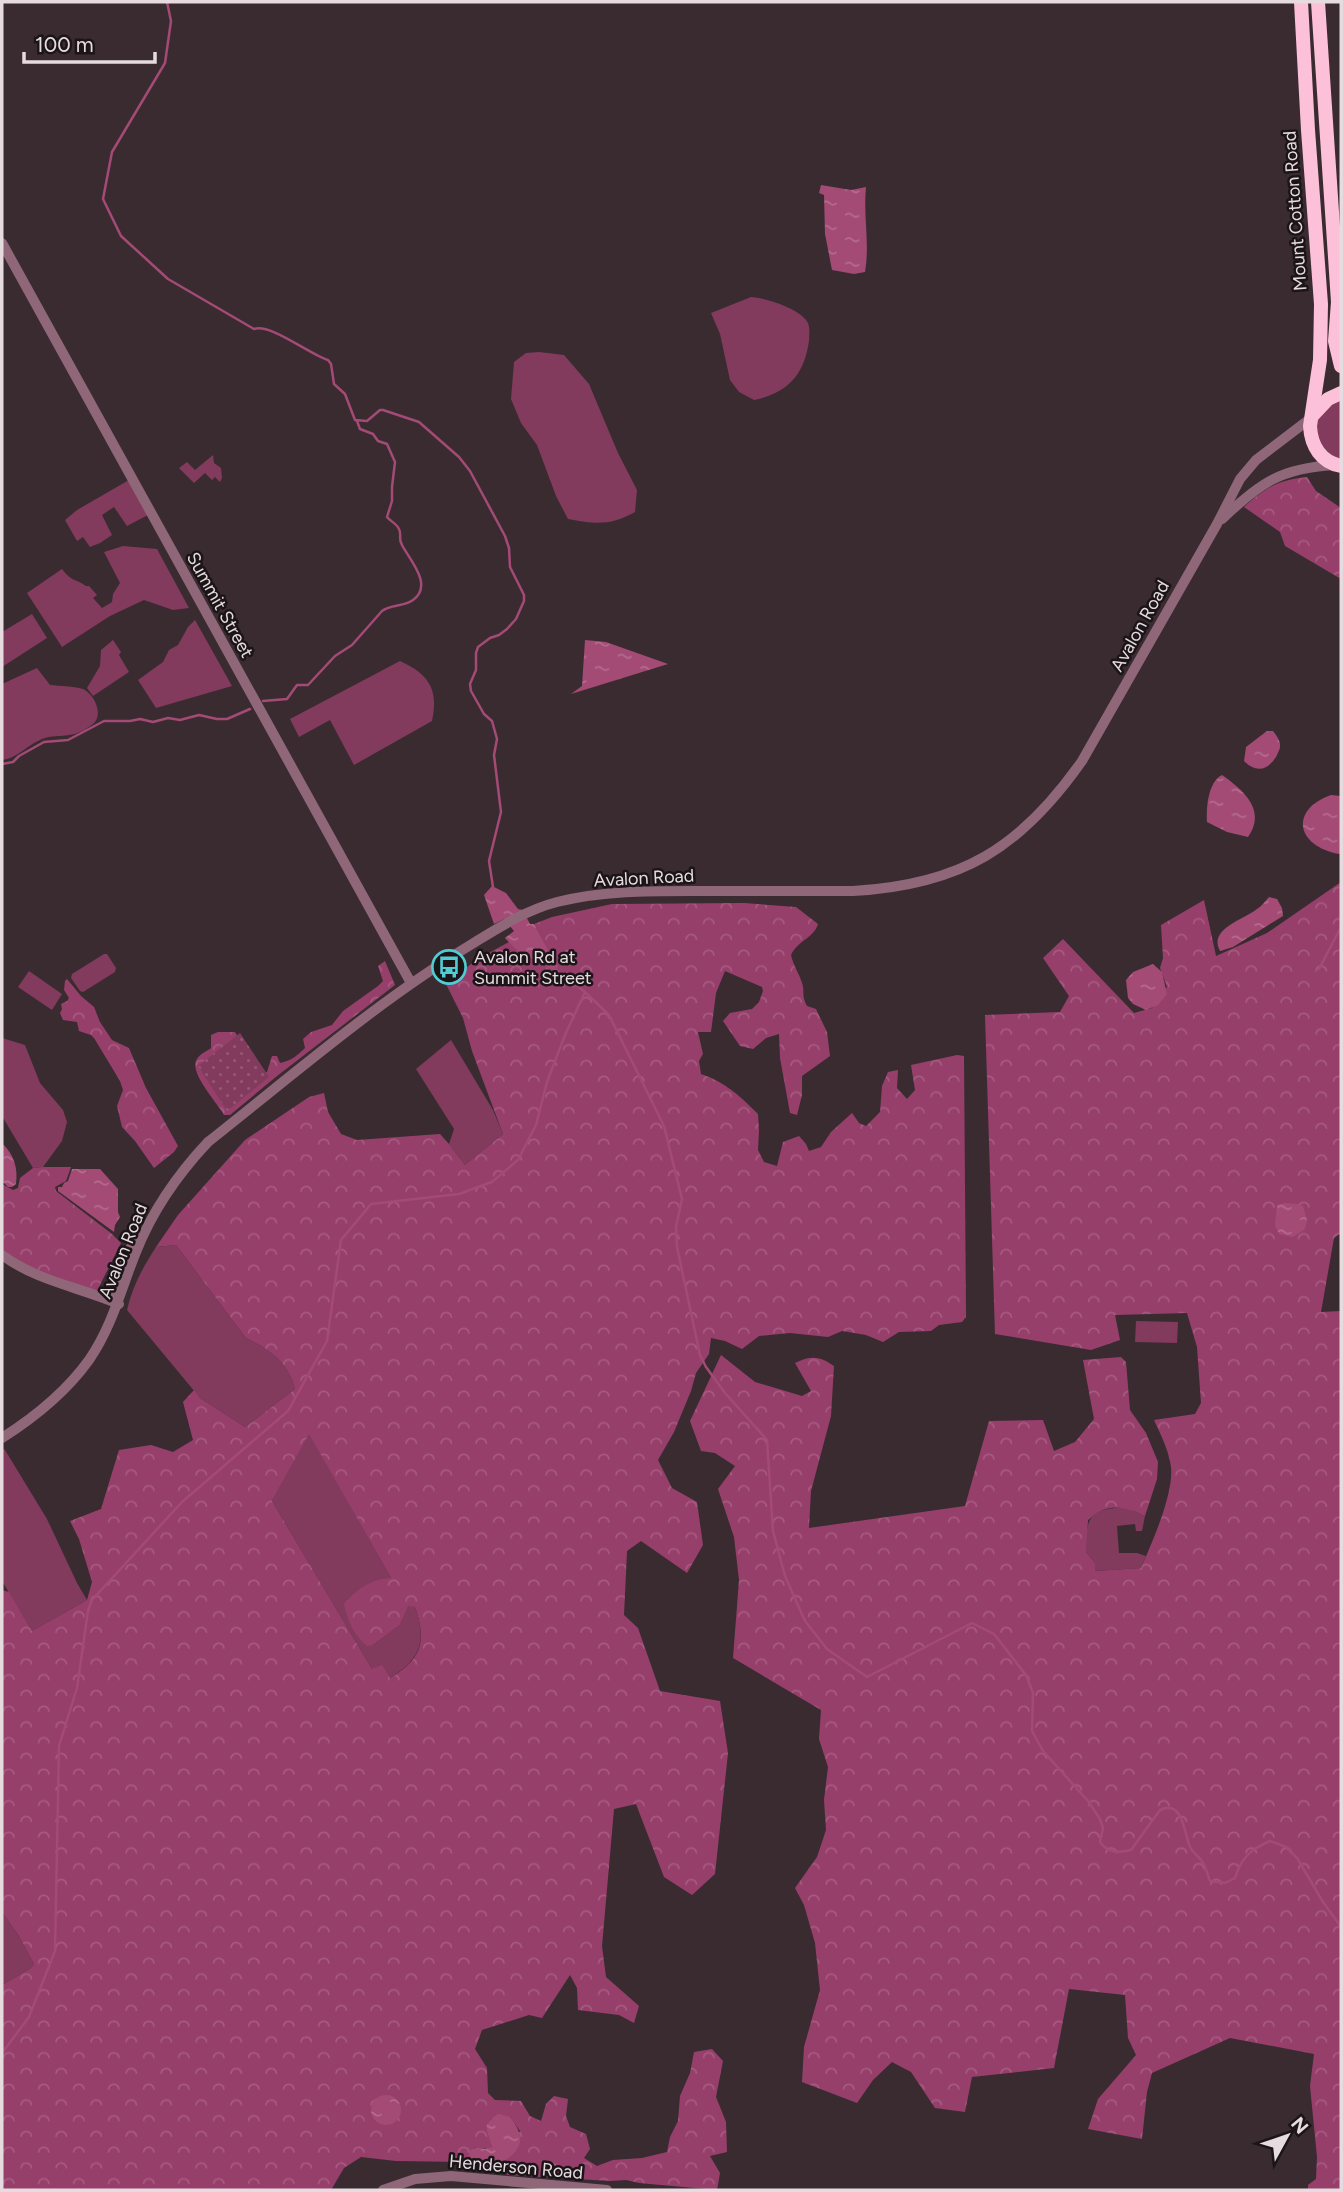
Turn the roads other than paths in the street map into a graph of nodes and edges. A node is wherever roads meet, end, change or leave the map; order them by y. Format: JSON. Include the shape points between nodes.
{"nodes":[{"id":1,"x":1301,"y":2,"type":"edge"},
{"id":2,"x":1318,"y":2,"type":"edge"},
{"id":3,"x":2,"y":243,"type":"edge"},
{"id":4,"x":1341,"y":366,"type":"edge"},
{"id":5,"x":1341,"y":393,"type":"edge"},
{"id":6,"x":1311,"y":417,"type":"junction"},
{"id":7,"x":1340,"y":466,"type":"edge"},
{"id":8,"x":1217,"y":524,"type":"junction"},
{"id":9,"x":411,"y":984,"type":"junction"},
{"id":10,"x":2,"y":1255,"type":"edge"},
{"id":11,"x":114,"y":1302,"type":"junction"},
{"id":12,"x":2,"y":1438,"type":"edge"},
{"id":13,"x":383,"y":2190,"type":"edge"},
{"id":14,"x":607,"y":2190,"type":"edge"}],
"edges":[{"from":1,"to":6,"type":"highway","name":"Mount Cotton Road","via":[[1321,303],[1320,360]]},
{"from":2,"to":4,"type":"highway","name":"Mount Cotton Road","via":[[1338,302],[1335,341]]},
{"from":3,"to":9,"type":"street","name":"Summit Street"},
{"from":5,"to":6,"type":"highway"},
{"from":6,"to":7,"type":"highway","via":[[1317,450]]},
{"from":6,"to":8,"type":"street","name":"Avalon Road","via":[[1250,466]]},
{"from":7,"to":8,"type":"street","name":"Avalon Road","via":[[1307,467],[1270,480]]},
{"from":8,"to":9,"type":"street","name":"Avalon Road","via":[[1082,761],[1031,823],[985,857],[930,880],[884,890],[652,890],[555,902],[451,956]]},
{"from":9,"to":11,"type":"street","name":"Avalon Road","via":[[208,1142],[182,1170],[134,1240]]},
{"from":10,"to":11,"type":"street","via":[[51,1282]]},
{"from":11,"to":12,"type":"street","name":"Avalon Road","via":[[95,1349],[73,1380]]},
{"from":13,"to":14,"type":"street","name":"Henderson Road","via":[[441,2176]]}]}
